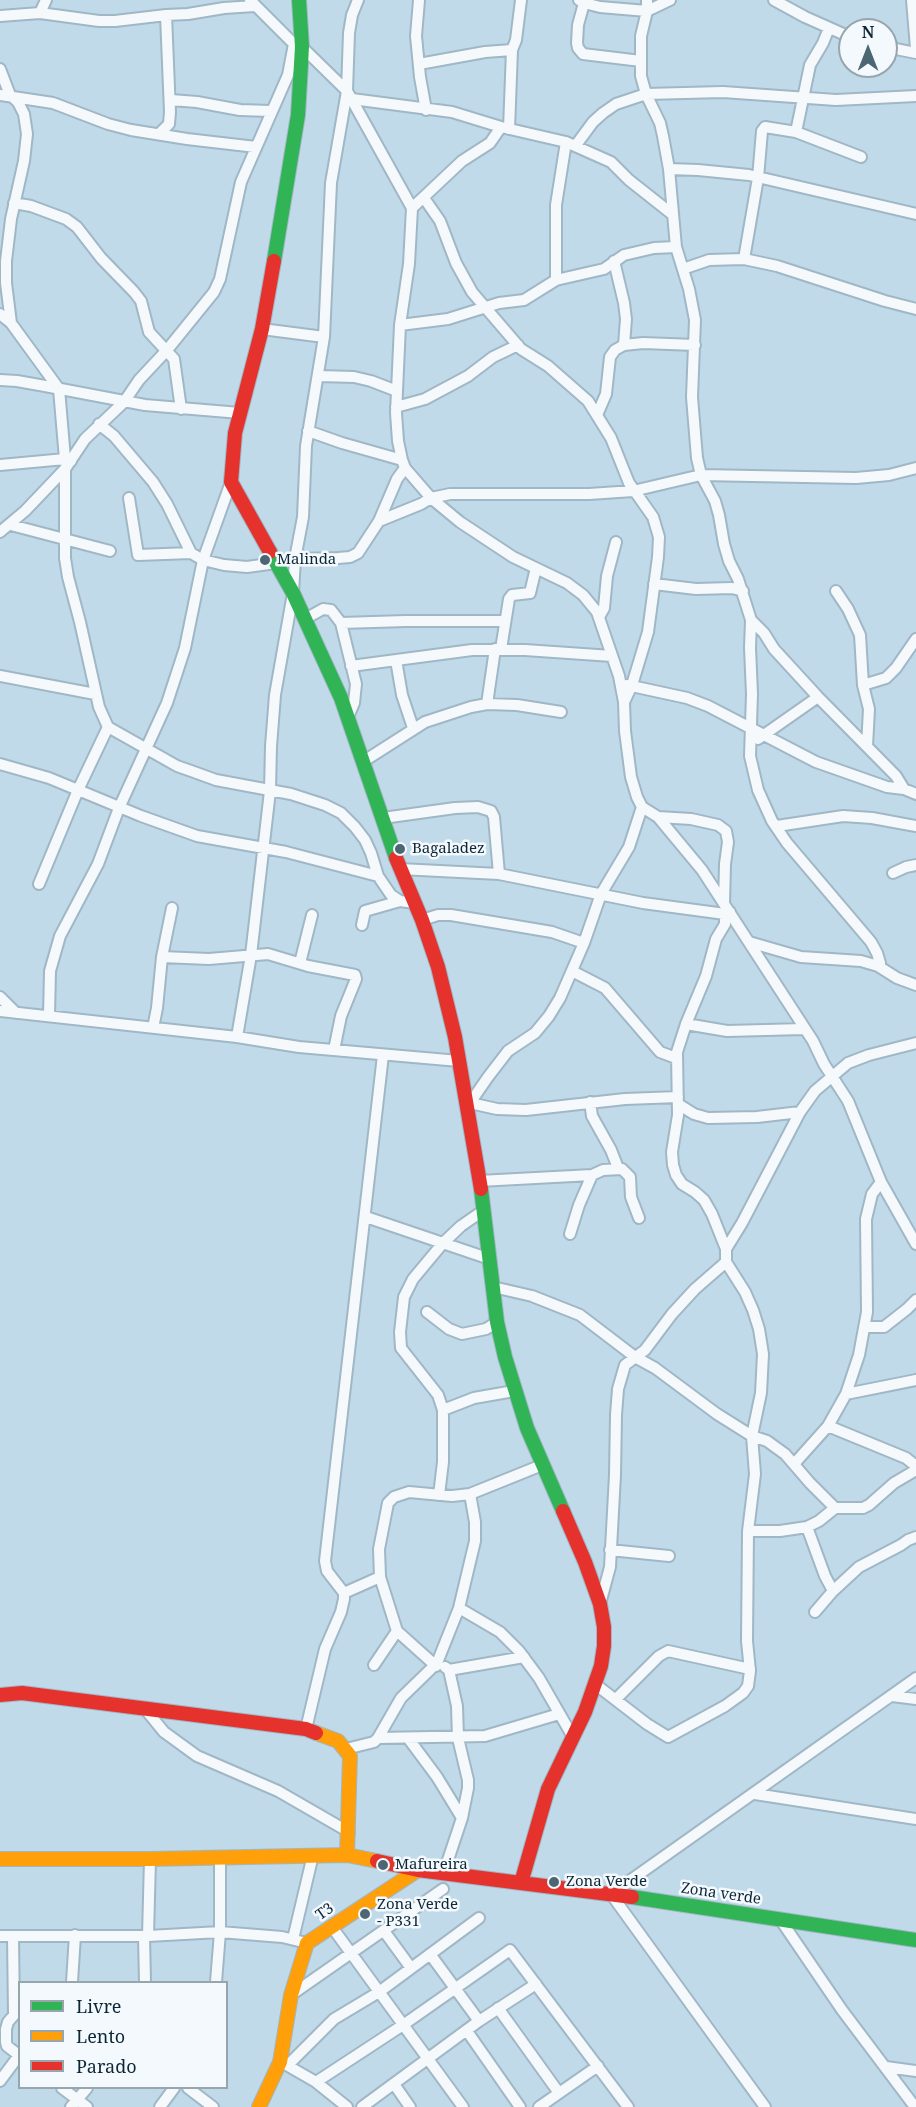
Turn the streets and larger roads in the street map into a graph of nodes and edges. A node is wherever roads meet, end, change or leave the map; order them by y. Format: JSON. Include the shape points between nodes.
{"nodes":[{"id":1,"x":46,"y":0,"type":"edge"},
{"id":2,"x":299,"y":0,"type":"edge"},
{"id":3,"x":358,"y":0,"type":"edge"},
{"id":4,"x":419,"y":0,"type":"edge"},
{"id":5,"x":521,"y":0,"type":"edge"},
{"id":6,"x":670,"y":0,"type":"edge"},
{"id":7,"x":774,"y":0,"type":"edge"},
{"id":8,"x":912,"y":0,"type":"edge"},
{"id":9,"x":581,"y":2,"type":"edge"},
{"id":10,"x":252,"y":3,"type":"edge"},
{"id":11,"x":647,"y":5,"type":"edge"},
{"id":12,"x":40,"y":13,"type":"junction"},
{"id":13,"x":166,"y":15,"type":"junction"},
{"id":14,"x":0,"y":16,"type":"edge"},
{"id":15,"x":829,"y":28,"type":"junction"},
{"id":16,"x":838,"y":32,"type":"edge"},
{"id":17,"x":298,"y":46,"type":"junction"},
{"id":18,"x":916,"y":48,"type":"edge"},
{"id":19,"x":898,"y":49,"type":"edge"},
{"id":20,"x":512,"y":50,"type":"junction"},
{"id":21,"x":916,"y":53,"type":"edge"},
{"id":22,"x":641,"y":61,"type":"junction"},
{"id":23,"x":418,"y":64,"type":"junction"},
{"id":24,"x":0,"y":69,"type":"edge"},
{"id":25,"x":646,"y":94,"type":"junction"},
{"id":26,"x":5,"y":95,"type":"edge"},
{"id":27,"x":350,"y":95,"type":"junction"},
{"id":28,"x":916,"y":96,"type":"edge"},
{"id":29,"x":804,"y":98,"type":"junction"},
{"id":30,"x":171,"y":100,"type":"junction"},
{"id":31,"x":426,"y":110,"type":"junction"},
{"id":32,"x":271,"y":111,"type":"junction"},
{"id":33,"x":505,"y":128,"type":"junction"},
{"id":34,"x":796,"y":132,"type":"junction"},
{"id":35,"x":159,"y":134,"type":"junction"},
{"id":36,"x":571,"y":144,"type":"junction"},
{"id":37,"x":256,"y":147,"type":"junction"},
{"id":38,"x":861,"y":157,"type":"dead end"},
{"id":39,"x":669,"y":169,"type":"junction"},
{"id":40,"x":758,"y":178,"type":"junction"},
{"id":41,"x":424,"y":198,"type":"junction"},
{"id":42,"x":14,"y":203,"type":"junction"},
{"id":43,"x":412,"y":208,"type":"junction"},
{"id":44,"x":672,"y":214,"type":"junction"},
{"id":45,"x":916,"y":214,"type":"edge"},
{"id":46,"x":676,"y":247,"type":"junction"},
{"id":47,"x":744,"y":259,"type":"junction"},
{"id":48,"x":614,"y":261,"type":"junction"},
{"id":49,"x":683,"y":269,"type":"junction"},
{"id":50,"x":556,"y":280,"type":"junction"},
{"id":51,"x":485,"y":307,"type":"junction"},
{"id":52,"x":916,"y":309,"type":"edge"},
{"id":53,"x":0,"y":314,"type":"edge"},
{"id":54,"x":10,"y":323,"type":"junction"},
{"id":55,"x":400,"y":325,"type":"junction"},
{"id":56,"x":262,"y":329,"type":"junction"},
{"id":57,"x":324,"y":337,"type":"junction"},
{"id":58,"x":518,"y":345,"type":"junction"},
{"id":59,"x":624,"y":345,"type":"junction"},
{"id":60,"x":695,"y":345,"type":"junction"},
{"id":61,"x":167,"y":350,"type":"junction"},
{"id":62,"x":319,"y":376,"type":"junction"},
{"id":63,"x":0,"y":380,"type":"edge"},
{"id":64,"x":59,"y":389,"type":"junction"},
{"id":65,"x":397,"y":391,"type":"junction"},
{"id":66,"x":124,"y":402,"type":"junction"},
{"id":67,"x":396,"y":407,"type":"junction"},
{"id":68,"x":181,"y":410,"type":"junction"},
{"id":69,"x":240,"y":413,"type":"junction"},
{"id":70,"x":597,"y":415,"type":"junction"},
{"id":71,"x":99,"y":424,"type":"junction"},
{"id":72,"x":308,"y":431,"type":"junction"},
{"id":73,"x":67,"y":463,"type":"junction"},
{"id":74,"x":404,"y":464,"type":"junction"},
{"id":75,"x":0,"y":465,"type":"edge"},
{"id":76,"x":916,"y":468,"type":"edge"},
{"id":77,"x":701,"y":475,"type":"junction"},
{"id":78,"x":231,"y":482,"type":"junction"},
{"id":79,"x":633,"y":491,"type":"junction"},
{"id":80,"x":129,"y":498,"type":"dead end"},
{"id":81,"x":430,"y":498,"type":"junction"},
{"id":82,"x":378,"y":521,"type":"junction"},
{"id":83,"x":3,"y":528,"type":"edge"},
{"id":84,"x":65,"y":540,"type":"junction"},
{"id":85,"x":616,"y":542,"type":"dead end"},
{"id":86,"x":110,"y":552,"type":"dead end"},
{"id":87,"x":191,"y":553,"type":"junction"},
{"id":88,"x":295,"y":559,"type":"junction"},
{"id":89,"x":203,"y":560,"type":"junction"},
{"id":90,"x":276,"y":563,"type":"junction"},
{"id":91,"x":536,"y":568,"type":"junction"},
{"id":92,"x":654,"y":584,"type":"junction"},
{"id":93,"x":743,"y":591,"type":"junction"},
{"id":94,"x":836,"y":591,"type":"dead end"},
{"id":95,"x":293,"y":593,"type":"junction"},
{"id":96,"x":599,"y":617,"type":"junction"},
{"id":97,"x":305,"y":619,"type":"junction"},
{"id":98,"x":751,"y":620,"type":"junction"},
{"id":99,"x":505,"y":621,"type":"junction"},
{"id":100,"x":341,"y":623,"type":"junction"},
{"id":101,"x":916,"y":639,"type":"edge"},
{"id":102,"x":498,"y":649,"type":"junction"},
{"id":103,"x":612,"y":656,"type":"junction"},
{"id":104,"x":396,"y":660,"type":"junction"},
{"id":105,"x":351,"y":666,"type":"junction"},
{"id":106,"x":0,"y":676,"type":"edge"},
{"id":107,"x":620,"y":685,"type":"junction"},
{"id":108,"x":632,"y":685,"type":"junction"},
{"id":109,"x":863,"y":685,"type":"junction"},
{"id":110,"x":95,"y":694,"type":"junction"},
{"id":111,"x":818,"y":697,"type":"junction"},
{"id":112,"x":624,"y":702,"type":"junction"},
{"id":113,"x":487,"y":704,"type":"junction"},
{"id":114,"x":561,"y":712,"type":"dead end"},
{"id":115,"x":348,"y":717,"type":"junction"},
{"id":116,"x":108,"y":727,"type":"junction"},
{"id":117,"x":413,"y":728,"type":"junction"},
{"id":118,"x":751,"y":729,"type":"junction"},
{"id":119,"x":763,"y":736,"type":"junction"},
{"id":120,"x":751,"y":744,"type":"junction"},
{"id":121,"x":867,"y":746,"type":"junction"},
{"id":122,"x":146,"y":747,"type":"junction"},
{"id":123,"x":364,"y":761,"type":"junction"},
{"id":124,"x":0,"y":764,"type":"edge"},
{"id":125,"x":904,"y":789,"type":"junction"},
{"id":126,"x":78,"y":790,"type":"junction"},
{"id":127,"x":270,"y":791,"type":"junction"},
{"id":128,"x":916,"y":794,"type":"edge"},
{"id":129,"x":642,"y":807,"type":"junction"},
{"id":130,"x":118,"y":808,"type":"junction"},
{"id":131,"x":658,"y":817,"type":"junction"},
{"id":132,"x":383,"y":818,"type":"junction"},
{"id":133,"x":777,"y":826,"type":"junction"},
{"id":134,"x":916,"y":826,"type":"edge"},
{"id":135,"x":263,"y":848,"type":"junction"},
{"id":136,"x":916,"y":866,"type":"edge"},
{"id":137,"x":400,"y":869,"type":"junction"},
{"id":138,"x":893,"y":873,"type":"dead end"},
{"id":139,"x":499,"y":874,"type":"junction"},
{"id":140,"x":378,"y":876,"type":"junction"},
{"id":141,"x":39,"y":884,"type":"dead end"},
{"id":142,"x":601,"y":894,"type":"junction"},
{"id":143,"x":407,"y":902,"type":"junction"},
{"id":144,"x":172,"y":908,"type":"dead end"},
{"id":145,"x":726,"y":910,"type":"junction"},
{"id":146,"x":312,"y":915,"type":"dead end"},
{"id":147,"x":422,"y":920,"type":"junction"},
{"id":148,"x":362,"y":925,"type":"dead end"},
{"id":149,"x":749,"y":942,"type":"junction"},
{"id":150,"x":584,"y":943,"type":"junction"},
{"id":151,"x":252,"y":955,"type":"junction"},
{"id":152,"x":162,"y":957,"type":"junction"},
{"id":153,"x":300,"y":963,"type":"junction"},
{"id":154,"x":878,"y":966,"type":"junction"},
{"id":155,"x":572,"y":971,"type":"junction"},
{"id":156,"x":916,"y":985,"type":"edge"},
{"id":157,"x":0,"y":997,"type":"edge"},
{"id":158,"x":0,"y":1011,"type":"edge"},
{"id":159,"x":16,"y":1013,"type":"junction"},
{"id":160,"x":49,"y":1016,"type":"junction"},
{"id":161,"x":686,"y":1024,"type":"junction"},
{"id":162,"x":153,"y":1028,"type":"junction"},
{"id":163,"x":804,"y":1029,"type":"junction"},
{"id":164,"x":237,"y":1037,"type":"junction"},
{"id":165,"x":916,"y":1043,"type":"edge"},
{"id":166,"x":334,"y":1050,"type":"junction"},
{"id":167,"x":383,"y":1055,"type":"junction"},
{"id":168,"x":676,"y":1058,"type":"junction"},
{"id":169,"x":459,"y":1061,"type":"junction"},
{"id":170,"x":832,"y":1077,"type":"junction"},
{"id":171,"x":678,"y":1100,"type":"junction"},
{"id":172,"x":590,"y":1102,"type":"junction"},
{"id":173,"x":469,"y":1104,"type":"junction"},
{"id":174,"x":800,"y":1112,"type":"junction"},
{"id":175,"x":618,"y":1168,"type":"junction"},
{"id":176,"x":592,"y":1175,"type":"junction"},
{"id":177,"x":479,"y":1180,"type":"junction"},
{"id":178,"x":881,"y":1182,"type":"junction"},
{"id":179,"x":484,"y":1210,"type":"junction"},
{"id":180,"x":366,"y":1217,"type":"junction"},
{"id":181,"x":639,"y":1218,"type":"dead end"},
{"id":182,"x":570,"y":1234,"type":"dead end"},
{"id":183,"x":443,"y":1243,"type":"junction"},
{"id":184,"x":916,"y":1244,"type":"edge"},
{"id":185,"x":726,"y":1249,"type":"junction"},
{"id":186,"x":490,"y":1259,"type":"junction"},
{"id":187,"x":726,"y":1262,"type":"junction"},
{"id":188,"x":493,"y":1287,"type":"junction"},
{"id":189,"x":916,"y":1300,"type":"edge"},
{"id":190,"x":427,"y":1312,"type":"dead end"},
{"id":191,"x":497,"y":1322,"type":"junction"},
{"id":192,"x":865,"y":1327,"type":"junction"},
{"id":193,"x":635,"y":1357,"type":"junction"},
{"id":194,"x":916,"y":1380,"type":"edge"},
{"id":195,"x":514,"y":1391,"type":"junction"},
{"id":196,"x":846,"y":1394,"type":"junction"},
{"id":197,"x":443,"y":1410,"type":"junction"},
{"id":198,"x":828,"y":1426,"type":"junction"},
{"id":199,"x":752,"y":1436,"type":"junction"},
{"id":200,"x":795,"y":1464,"type":"junction"},
{"id":201,"x":542,"y":1465,"type":"junction"},
{"id":202,"x":916,"y":1466,"type":"edge"},
{"id":203,"x":916,"y":1470,"type":"edge"},
{"id":204,"x":470,"y":1494,"type":"junction"},
{"id":205,"x":439,"y":1495,"type":"junction"},
{"id":206,"x":835,"y":1508,"type":"junction"},
{"id":207,"x":807,"y":1527,"type":"junction"},
{"id":208,"x":748,"y":1531,"type":"junction"},
{"id":209,"x":916,"y":1537,"type":"edge"},
{"id":210,"x":610,"y":1550,"type":"junction"},
{"id":211,"x":669,"y":1556,"type":"dead end"},
{"id":212,"x":380,"y":1577,"type":"junction"},
{"id":213,"x":833,"y":1591,"type":"junction"},
{"id":214,"x":344,"y":1593,"type":"junction"},
{"id":215,"x":600,"y":1604,"type":"junction"},
{"id":216,"x":459,"y":1608,"type":"junction"},
{"id":217,"x":814,"y":1612,"type":"dead end"},
{"id":218,"x":397,"y":1631,"type":"junction"},
{"id":219,"x":524,"y":1658,"type":"junction"},
{"id":220,"x":436,"y":1664,"type":"junction"},
{"id":221,"x":374,"y":1665,"type":"dead end"},
{"id":222,"x":750,"y":1669,"type":"junction"},
{"id":223,"x":449,"y":1670,"type":"junction"},
{"id":224,"x":916,"y":1678,"type":"edge"},
{"id":225,"x":595,"y":1684,"type":"junction"},
{"id":226,"x":0,"y":1695,"type":"edge"},
{"id":227,"x":892,"y":1696,"type":"junction"},
{"id":228,"x":616,"y":1699,"type":"junction"},
{"id":229,"x":916,"y":1699,"type":"edge"},
{"id":230,"x":146,"y":1710,"type":"junction"},
{"id":231,"x":560,"y":1714,"type":"junction"},
{"id":232,"x":306,"y":1729,"type":"junction"},
{"id":233,"x":573,"y":1737,"type":"junction"},
{"id":234,"x":378,"y":1738,"type":"junction"},
{"id":235,"x":408,"y":1738,"type":"junction"},
{"id":236,"x":458,"y":1738,"type":"junction"},
{"id":237,"x":346,"y":1749,"type":"junction"},
{"id":238,"x":755,"y":1794,"type":"junction"},
{"id":239,"x":462,"y":1818,"type":"junction"},
{"id":240,"x":916,"y":1819,"type":"edge"},
{"id":241,"x":349,"y":1832,"type":"junction"},
{"id":242,"x":313,"y":1855,"type":"junction"},
{"id":243,"x":347,"y":1855,"type":"junction"},
{"id":244,"x":220,"y":1857,"type":"junction"},
{"id":245,"x":0,"y":1859,"type":"edge"},
{"id":246,"x":150,"y":1859,"type":"junction"},
{"id":247,"x":418,"y":1870,"type":"junction"},
{"id":248,"x":444,"y":1872,"type":"junction"},
{"id":249,"x":521,"y":1883,"type":"junction"},
{"id":250,"x":443,"y":1890,"type":"dead end"},
{"id":251,"x":611,"y":1894,"type":"junction"},
{"id":252,"x":478,"y":1918,"type":"dead end"},
{"id":253,"x":780,"y":1919,"type":"junction"},
{"id":254,"x":332,"y":1927,"type":"junction"},
{"id":255,"x":384,"y":1931,"type":"junction"},
{"id":256,"x":220,"y":1932,"type":"junction"},
{"id":257,"x":75,"y":1935,"type":"junction"},
{"id":258,"x":0,"y":1936,"type":"edge"},
{"id":259,"x":13,"y":1936,"type":"junction"},
{"id":260,"x":146,"y":1936,"type":"junction"},
{"id":261,"x":916,"y":1940,"type":"edge"},
{"id":262,"x":300,"y":1941,"type":"junction"},
{"id":263,"x":353,"y":1953,"type":"junction"},
{"id":264,"x":430,"y":1954,"type":"junction"},
{"id":265,"x":411,"y":1968,"type":"junction"},
{"id":266,"x":72,"y":1981,"type":"edge"},
{"id":267,"x":145,"y":1981,"type":"edge"},
{"id":268,"x":216,"y":1981,"type":"edge"},
{"id":269,"x":536,"y":1984,"type":"junction"},
{"id":270,"x":455,"y":1988,"type":"junction"},
{"id":271,"x":379,"y":1992,"type":"junction"},
{"id":272,"x":291,"y":1995,"type":"junction"},
{"id":273,"x":498,"y":2008,"type":"junction"},
{"id":274,"x":0,"y":2015,"type":"edge"},
{"id":275,"x":17,"y":2015,"type":"edge"},
{"id":276,"x":479,"y":2021,"type":"junction"},
{"id":277,"x":403,"y":2025,"type":"junction"},
{"id":278,"x":467,"y":2031,"type":"junction"},
{"id":279,"x":18,"y":2054,"type":"edge"},
{"id":280,"x":18,"y":2056,"type":"edge"},
{"id":281,"x":428,"y":2060,"type":"junction"},
{"id":282,"x":284,"y":2064,"type":"junction"},
{"id":283,"x":598,"y":2066,"type":"junction"},
{"id":284,"x":886,"y":2067,"type":"junction"},
{"id":285,"x":916,"y":2071,"type":"edge"},
{"id":286,"x":0,"y":2081,"type":"edge"},
{"id":287,"x":316,"y":2082,"type":"junction"},
{"id":288,"x":394,"y":2084,"type":"junction"},
{"id":289,"x":63,"y":2089,"type":"edge"},
{"id":290,"x":86,"y":2089,"type":"edge"},
{"id":291,"x":173,"y":2089,"type":"edge"},
{"id":292,"x":189,"y":2089,"type":"edge"},
{"id":293,"x":560,"y":2092,"type":"junction"},
{"id":294,"x":74,"y":2103,"type":"edge"},
{"id":295,"x":87,"y":2107,"type":"edge"},
{"id":296,"x":160,"y":2107,"type":"edge"},
{"id":297,"x":213,"y":2107,"type":"edge"},
{"id":298,"x":259,"y":2107,"type":"edge"},
{"id":299,"x":347,"y":2107,"type":"edge"},
{"id":300,"x":362,"y":2107,"type":"edge"},
{"id":301,"x":410,"y":2107,"type":"edge"},
{"id":302,"x":463,"y":2107,"type":"edge"},
{"id":303,"x":520,"y":2107,"type":"edge"},
{"id":304,"x":539,"y":2107,"type":"edge"},
{"id":305,"x":627,"y":2107,"type":"edge"},
{"id":306,"x":765,"y":2107,"type":"edge"},
{"id":307,"x":915,"y":2107,"type":"edge"}],
"edges":[{"from":1,"to":12,"type":"street"},
{"from":2,"to":17,"type":"street"},
{"from":3,"to":27,"type":"street","via":[[349,33]]},
{"from":4,"to":23,"type":"street"},
{"from":5,"to":20,"type":"street"},
{"from":6,"to":11,"type":"street"},
{"from":7,"to":15,"type":"street"},
{"from":8,"to":18,"type":"street"},
{"from":9,"to":11,"type":"street"},
{"from":9,"to":22,"type":"street","via":[[577,43],[583,54]]},
{"from":10,"to":13,"type":"street"},
{"from":10,"to":17,"type":"street"},
{"from":11,"to":22,"type":"street"},
{"from":12,"to":13,"type":"street","via":[[99,21]]},
{"from":12,"to":14,"type":"street"},
{"from":13,"to":30,"type":"street"},
{"from":15,"to":16,"type":"street"},
{"from":15,"to":29,"type":"street","via":[[810,65]]},
{"from":17,"to":27,"type":"street"},
{"from":17,"to":32,"type":"street"},
{"from":17,"to":56,"type":"street","via":[[298,115]]},
{"from":19,"to":21,"type":"street"},
{"from":20,"to":23,"type":"street"},
{"from":20,"to":33,"type":"street"},
{"from":22,"to":25,"type":"street"},
{"from":23,"to":31,"type":"street"},
{"from":24,"to":26,"type":"street"},
{"from":25,"to":29,"type":"street","via":[[766,93]]},
{"from":25,"to":36,"type":"street","via":[[616,104]]},
{"from":25,"to":39,"type":"street","via":[[660,123]]},
{"from":26,"to":35,"type":"street","via":[[53,103],[108,124]]},
{"from":26,"to":42,"type":"street","via":[[18,102],[27,134]]},
{"from":27,"to":31,"type":"street"},
{"from":27,"to":43,"type":"street"},
{"from":27,"to":57,"type":"street","via":[[331,183]]},
{"from":28,"to":29,"type":"street"},
{"from":29,"to":34,"type":"street"},
{"from":30,"to":32,"type":"street"},
{"from":30,"to":35,"type":"street","via":[[169,124]]},
{"from":31,"to":33,"type":"street","via":[[452,112]]},
{"from":32,"to":37,"type":"street"},
{"from":33,"to":36,"type":"street"},
{"from":33,"to":41,"type":"street","via":[[462,161]]},
{"from":34,"to":38,"type":"street"},
{"from":34,"to":40,"type":"street","via":[[765,127]]},
{"from":35,"to":37,"type":"street"},
{"from":36,"to":44,"type":"street","via":[[611,162]]},
{"from":36,"to":50,"type":"street","via":[[556,205]]},
{"from":37,"to":61,"type":"street","via":[[241,182],[220,279],[206,304]]},
{"from":39,"to":40,"type":"street"},
{"from":39,"to":44,"type":"street"},
{"from":40,"to":45,"type":"street"},
{"from":40,"to":47,"type":"street"},
{"from":41,"to":43,"type":"street"},
{"from":41,"to":51,"type":"street","via":[[440,221],[472,292]]},
{"from":42,"to":54,"type":"street","via":[[6,270]]},
{"from":42,"to":61,"type":"street","via":[[50,212],[77,227],[141,301],[149,332]]},
{"from":43,"to":55,"type":"street"},
{"from":44,"to":46,"type":"street"},
{"from":46,"to":48,"type":"street","via":[[640,250]]},
{"from":46,"to":49,"type":"street"},
{"from":47,"to":49,"type":"street","via":[[709,260]]},
{"from":47,"to":52,"type":"street"},
{"from":48,"to":50,"type":"street","via":[[604,269]]},
{"from":48,"to":59,"type":"street","via":[[626,319]]},
{"from":49,"to":60,"type":"street","via":[[695,320]]},
{"from":50,"to":51,"type":"street","via":[[524,300]]},
{"from":51,"to":55,"type":"street","via":[[448,320]]},
{"from":51,"to":58,"type":"street"},
{"from":53,"to":54,"type":"street"},
{"from":54,"to":64,"type":"street"},
{"from":55,"to":65,"type":"street"},
{"from":56,"to":57,"type":"street"},
{"from":56,"to":69,"type":"street"},
{"from":57,"to":62,"type":"street"},
{"from":58,"to":67,"type":"street","via":[[425,399]]},
{"from":58,"to":70,"type":"street","via":[[588,401]]},
{"from":59,"to":60,"type":"street"},
{"from":59,"to":70,"type":"street","via":[[610,357],[606,394]]},
{"from":60,"to":77,"type":"street","via":[[693,414]]},
{"from":61,"to":66,"type":"street"},
{"from":61,"to":68,"type":"street","via":[[174,359]]},
{"from":62,"to":65,"type":"street","via":[[354,377]]},
{"from":62,"to":72,"type":"street"},
{"from":63,"to":64,"type":"street"},
{"from":64,"to":66,"type":"street"},
{"from":64,"to":73,"type":"street"},
{"from":65,"to":67,"type":"street"},
{"from":66,"to":68,"type":"street"},
{"from":66,"to":71,"type":"street"},
{"from":67,"to":74,"type":"street"},
{"from":68,"to":69,"type":"street"},
{"from":69,"to":78,"type":"street"},
{"from":70,"to":79,"type":"street"},
{"from":71,"to":73,"type":"street"},
{"from":71,"to":87,"type":"street","via":[[153,482]]},
{"from":72,"to":74,"type":"street"},
{"from":72,"to":88,"type":"street","via":[[303,517]]},
{"from":73,"to":75,"type":"street"},
{"from":73,"to":83,"type":"street"},
{"from":73,"to":84,"type":"street"},
{"from":74,"to":81,"type":"street"},
{"from":74,"to":82,"type":"street"},
{"from":76,"to":77,"type":"street","via":[[856,478]]},
{"from":77,"to":79,"type":"street"},
{"from":77,"to":93,"type":"street","via":[[715,501],[724,544]]},
{"from":78,"to":89,"type":"street"},
{"from":78,"to":90,"type":"street"},
{"from":79,"to":81,"type":"street","via":[[450,494]]},
{"from":79,"to":92,"type":"street","via":[[658,528]]},
{"from":80,"to":87,"type":"street","via":[[138,555]]},
{"from":81,"to":82,"type":"street"},
{"from":81,"to":91,"type":"street","via":[[483,538]]},
{"from":82,"to":88,"type":"street","via":[[358,553],[350,557]]},
{"from":83,"to":84,"type":"street"},
{"from":84,"to":86,"type":"street"},
{"from":84,"to":110,"type":"street","via":[[68,577]]},
{"from":85,"to":96,"type":"street"},
{"from":87,"to":89,"type":"street"},
{"from":88,"to":95,"type":"street"},
{"from":89,"to":90,"type":"street","via":[[246,567]]},
{"from":89,"to":122,"type":"street","via":[[185,648],[167,703]]},
{"from":90,"to":95,"type":"street"},
{"from":91,"to":96,"type":"street","via":[[583,595]]},
{"from":91,"to":99,"type":"street","via":[[530,593],[509,599]]},
{"from":92,"to":93,"type":"street"},
{"from":92,"to":108,"type":"street","via":[[648,632]]},
{"from":93,"to":98,"type":"street"},
{"from":94,"to":109,"type":"street","via":[[860,635]]},
{"from":95,"to":97,"type":"street"},
{"from":95,"to":127,"type":"street","via":[[275,695]]},
{"from":96,"to":103,"type":"street"},
{"from":97,"to":100,"type":"street","via":[[323,609],[331,610]]},
{"from":97,"to":115,"type":"street"},
{"from":98,"to":111,"type":"street"},
{"from":98,"to":118,"type":"street"},
{"from":99,"to":100,"type":"street"},
{"from":99,"to":102,"type":"street"},
{"from":100,"to":105,"type":"street"},
{"from":101,"to":109,"type":"street","via":[[886,678]]},
{"from":102,"to":103,"type":"street"},
{"from":102,"to":104,"type":"street"},
{"from":102,"to":113,"type":"street"},
{"from":103,"to":107,"type":"street"},
{"from":104,"to":105,"type":"street"},
{"from":104,"to":117,"type":"street"},
{"from":105,"to":115,"type":"street","via":[[356,693]]},
{"from":106,"to":110,"type":"street"},
{"from":107,"to":108,"type":"street"},
{"from":107,"to":112,"type":"street"},
{"from":108,"to":112,"type":"street"},
{"from":108,"to":118,"type":"street","via":[[687,698]]},
{"from":109,"to":121,"type":"street","via":[[869,709]]},
{"from":110,"to":116,"type":"street"},
{"from":111,"to":119,"type":"street"},
{"from":111,"to":121,"type":"street"},
{"from":112,"to":129,"type":"street","via":[[631,777]]},
{"from":113,"to":114,"type":"street"},
{"from":113,"to":117,"type":"street"},
{"from":115,"to":123,"type":"street"},
{"from":116,"to":122,"type":"street"},
{"from":116,"to":126,"type":"street"},
{"from":117,"to":123,"type":"street"},
{"from":118,"to":119,"type":"street"},
{"from":118,"to":120,"type":"street"},
{"from":119,"to":120,"type":"street"},
{"from":119,"to":125,"type":"street","via":[[838,771]]},
{"from":120,"to":133,"type":"street","via":[[758,790]]},
{"from":121,"to":125,"type":"street"},
{"from":122,"to":127,"type":"street","via":[[177,766],[216,780]]},
{"from":122,"to":130,"type":"street"},
{"from":123,"to":132,"type":"street"},
{"from":124,"to":126,"type":"street"},
{"from":125,"to":128,"type":"street"},
{"from":126,"to":130,"type":"street"},
{"from":126,"to":141,"type":"street"},
{"from":127,"to":135,"type":"street"},
{"from":127,"to":140,"type":"street","via":[[311,800],[341,813],[365,840]]},
{"from":129,"to":131,"type":"street"},
{"from":129,"to":142,"type":"street","via":[[628,847]]},
{"from":130,"to":135,"type":"street","via":[[197,836]]},
{"from":130,"to":160,"type":"street","via":[[98,864],[60,936],[50,971]]},
{"from":131,"to":145,"type":"street","via":[[702,870]]},
{"from":131,"to":145,"type":"street","via":[[691,819],[718,825],[726,831]]},
{"from":132,"to":137,"type":"street"},
{"from":132,"to":139,"type":"street","via":[[462,808],[491,811]]},
{"from":133,"to":134,"type":"street","via":[[843,816]]},
{"from":133,"to":154,"type":"street","via":[[804,865],[871,942]]},
{"from":135,"to":140,"type":"street"},
{"from":135,"to":151,"type":"street"},
{"from":136,"to":138,"type":"street"},
{"from":137,"to":139,"type":"street"},
{"from":137,"to":143,"type":"street"},
{"from":139,"to":142,"type":"street"},
{"from":140,"to":143,"type":"street","via":[[391,895]]},
{"from":142,"to":145,"type":"street","via":[[643,903]]},
{"from":142,"to":150,"type":"street"},
{"from":143,"to":147,"type":"street"},
{"from":143,"to":148,"type":"street","via":[[365,911]]},
{"from":144,"to":152,"type":"street"},
{"from":145,"to":149,"type":"street"},
{"from":145,"to":161,"type":"street","via":[[725,924]]},
{"from":146,"to":153,"type":"street"},
{"from":147,"to":150,"type":"street","via":[[438,915],[466,917],[552,932]]},
{"from":147,"to":169,"type":"street","via":[[438,967]]},
{"from":149,"to":154,"type":"street","via":[[801,957],[849,959]]},
{"from":149,"to":163,"type":"street"},
{"from":150,"to":155,"type":"street"},
{"from":151,"to":152,"type":"street"},
{"from":151,"to":153,"type":"street","via":[[268,954]]},
{"from":151,"to":164,"type":"street"},
{"from":152,"to":162,"type":"street"},
{"from":153,"to":166,"type":"street","via":[[355,975]]},
{"from":154,"to":156,"type":"street"},
{"from":155,"to":168,"type":"street","via":[[605,988],[660,1052]]},
{"from":155,"to":173,"type":"street","via":[[549,1016],[535,1033],[508,1051]]},
{"from":157,"to":159,"type":"street"},
{"from":158,"to":159,"type":"street"},
{"from":159,"to":160,"type":"street"},
{"from":160,"to":162,"type":"street"},
{"from":161,"to":163,"type":"street","via":[[727,1031]]},
{"from":161,"to":168,"type":"street"},
{"from":162,"to":164,"type":"street"},
{"from":163,"to":170,"type":"street"},
{"from":164,"to":166,"type":"street"},
{"from":165,"to":170,"type":"street","via":[[848,1063]]},
{"from":166,"to":167,"type":"street"},
{"from":167,"to":169,"type":"street"},
{"from":167,"to":180,"type":"street"},
{"from":168,"to":171,"type":"street"},
{"from":169,"to":173,"type":"street"},
{"from":170,"to":174,"type":"street","via":[[815,1091]]},
{"from":170,"to":178,"type":"street","via":[[853,1111]]},
{"from":171,"to":172,"type":"street"},
{"from":171,"to":174,"type":"street","via":[[694,1114],[708,1118]]},
{"from":171,"to":185,"type":"street","via":[[672,1152],[676,1176],[704,1200]]},
{"from":172,"to":173,"type":"street","via":[[526,1110]]},
{"from":172,"to":175,"type":"street","via":[[592,1116]]},
{"from":173,"to":177,"type":"street"},
{"from":174,"to":185,"type":"street"},
{"from":175,"to":176,"type":"street"},
{"from":175,"to":181,"type":"street","via":[[630,1177],[631,1197]]},
{"from":176,"to":177,"type":"street"},
{"from":176,"to":182,"type":"street"},
{"from":177,"to":179,"type":"street"},
{"from":178,"to":184,"type":"street"},
{"from":178,"to":192,"type":"street","via":[[872,1194],[866,1219]]},
{"from":179,"to":183,"type":"street"},
{"from":179,"to":186,"type":"street"},
{"from":180,"to":183,"type":"street"},
{"from":180,"to":214,"type":"street","via":[[325,1561],[327,1571]]},
{"from":183,"to":186,"type":"street"},
{"from":183,"to":197,"type":"street","via":[[413,1279],[404,1297],[400,1343],[438,1395]]},
{"from":185,"to":187,"type":"street"},
{"from":186,"to":188,"type":"street"},
{"from":187,"to":193,"type":"street","via":[[695,1289],[650,1345]]},
{"from":187,"to":199,"type":"street","via":[[745,1292],[759,1329],[763,1375]]},
{"from":188,"to":191,"type":"street"},
{"from":188,"to":193,"type":"street","via":[[532,1296],[580,1315]]},
{"from":189,"to":192,"type":"street","via":[[884,1327]]},
{"from":190,"to":191,"type":"street","via":[[462,1334],[486,1329]]},
{"from":191,"to":195,"type":"street"},
{"from":192,"to":196,"type":"street"},
{"from":193,"to":199,"type":"street"},
{"from":193,"to":210,"type":"street","via":[[625,1365],[618,1389]]},
{"from":194,"to":196,"type":"street"},
{"from":195,"to":197,"type":"street","via":[[474,1398]]},
{"from":195,"to":201,"type":"street"},
{"from":196,"to":198,"type":"street"},
{"from":197,"to":205,"type":"street"},
{"from":198,"to":200,"type":"street"},
{"from":198,"to":202,"type":"street","via":[[906,1458]]},
{"from":199,"to":200,"type":"street","via":[[767,1441]]},
{"from":199,"to":208,"type":"street","via":[[755,1474]]},
{"from":200,"to":206,"type":"street"},
{"from":201,"to":204,"type":"street"},
{"from":201,"to":215,"type":"street"},
{"from":203,"to":206,"type":"street","via":[[863,1508]]},
{"from":204,"to":205,"type":"street"},
{"from":204,"to":216,"type":"street","via":[[475,1541]]},
{"from":205,"to":212,"type":"street","via":[[409,1492],[388,1503],[379,1549]]},
{"from":206,"to":207,"type":"street"},
{"from":207,"to":208,"type":"street"},
{"from":207,"to":213,"type":"street"},
{"from":208,"to":222,"type":"street"},
{"from":209,"to":213,"type":"street","via":[[859,1567]]},
{"from":210,"to":211,"type":"street"},
{"from":210,"to":215,"type":"street","via":[[610,1567]]},
{"from":212,"to":214,"type":"street"},
{"from":212,"to":218,"type":"street"},
{"from":213,"to":217,"type":"street"},
{"from":214,"to":232,"type":"street","via":[[341,1612],[324,1649]]},
{"from":215,"to":225,"type":"street","via":[[604,1646]]},
{"from":216,"to":219,"type":"street","via":[[500,1632]]},
{"from":216,"to":220,"type":"street"},
{"from":218,"to":220,"type":"street"},
{"from":218,"to":221,"type":"street"},
{"from":219,"to":223,"type":"street"},
{"from":219,"to":231,"type":"street"},
{"from":220,"to":223,"type":"street"},
{"from":220,"to":234,"type":"street","via":[[401,1698]]},
{"from":222,"to":228,"type":"street","via":[[669,1651],[659,1656]]},
{"from":222,"to":228,"type":"street","via":[[743,1693],[668,1737]]},
{"from":223,"to":236,"type":"street","via":[[458,1706]]},
{"from":224,"to":227,"type":"street"},
{"from":225,"to":228,"type":"street"},
{"from":225,"to":233,"type":"street"},
{"from":226,"to":230,"type":"street","via":[[22,1693]]},
{"from":227,"to":229,"type":"street"},
{"from":227,"to":238,"type":"street"},
{"from":230,"to":232,"type":"street"},
{"from":230,"to":241,"type":"street","via":[[164,1732],[196,1756],[278,1791]]},
{"from":231,"to":233,"type":"street"},
{"from":231,"to":236,"type":"street","via":[[485,1736]]},
{"from":232,"to":237,"type":"street","via":[[338,1741]]},
{"from":233,"to":249,"type":"street","via":[[548,1789]]},
{"from":234,"to":235,"type":"street"},
{"from":234,"to":237,"type":"street"},
{"from":235,"to":236,"type":"street"},
{"from":235,"to":239,"type":"street"},
{"from":236,"to":239,"type":"street","via":[[468,1779]]},
{"from":237,"to":241,"type":"street","via":[[351,1773]]},
{"from":238,"to":240,"type":"street"},
{"from":238,"to":251,"type":"street"},
{"from":239,"to":248,"type":"street"},
{"from":241,"to":243,"type":"street"},
{"from":242,"to":243,"type":"street"},
{"from":242,"to":244,"type":"street"},
{"from":242,"to":262,"type":"street"},
{"from":243,"to":247,"type":"street"},
{"from":244,"to":246,"type":"street"},
{"from":244,"to":256,"type":"street"},
{"from":245,"to":246,"type":"street"},
{"from":246,"to":260,"type":"street"},
{"from":247,"to":248,"type":"street"},
{"from":247,"to":254,"type":"street","name":"T3"},
{"from":248,"to":249,"type":"street"},
{"from":249,"to":251,"type":"street","name":"Zona verde"},
{"from":250,"to":255,"type":"street"},
{"from":251,"to":253,"type":"street","name":"Zona verde"},
{"from":251,"to":306,"type":"street"},
{"from":252,"to":264,"type":"street"},
{"from":253,"to":261,"type":"street","name":"Zona verde"},
{"from":253,"to":284,"type":"street"},
{"from":254,"to":262,"type":"street","name":"T3"},
{"from":254,"to":263,"type":"street"},
{"from":255,"to":263,"type":"street"},
{"from":255,"to":265,"type":"street"},
{"from":256,"to":260,"type":"street"},
{"from":256,"to":262,"type":"street"},
{"from":256,"to":268,"type":"street"},
{"from":257,"to":259,"type":"street"},
{"from":257,"to":260,"type":"street"},
{"from":257,"to":266,"type":"street"},
{"from":258,"to":259,"type":"street"},
{"from":259,"to":275,"type":"street"},
{"from":260,"to":267,"type":"street"},
{"from":262,"to":272,"type":"street"},
{"from":263,"to":271,"type":"street"},
{"from":263,"to":272,"type":"street"},
{"from":264,"to":265,"type":"street"},
{"from":264,"to":270,"type":"street"},
{"from":265,"to":271,"type":"street"},
{"from":269,"to":270,"type":"street","via":[[510,1950]]},
{"from":269,"to":273,"type":"street"},
{"from":269,"to":283,"type":"street"},
{"from":270,"to":276,"type":"street"},
{"from":270,"to":277,"type":"street"},
{"from":271,"to":277,"type":"street"},
{"from":271,"to":282,"type":"street","via":[[334,2019]]},
{"from":272,"to":282,"type":"street"},
{"from":273,"to":276,"type":"street"},
{"from":273,"to":293,"type":"street"},
{"from":274,"to":275,"type":"street"},
{"from":275,"to":279,"type":"street","via":[[6,2029],[6,2042]]},
{"from":276,"to":278,"type":"street"},
{"from":277,"to":281,"type":"street"},
{"from":277,"to":287,"type":"street"},
{"from":278,"to":281,"type":"street"},
{"from":278,"to":303,"type":"street"},
{"from":280,"to":286,"type":"street"},
{"from":281,"to":288,"type":"street"},
{"from":281,"to":302,"type":"street"},
{"from":282,"to":287,"type":"street"},
{"from":282,"to":298,"type":"street"},
{"from":283,"to":293,"type":"street"},
{"from":283,"to":305,"type":"street"},
{"from":284,"to":285,"type":"street"},
{"from":284,"to":307,"type":"street"},
{"from":287,"to":299,"type":"street"},
{"from":288,"to":300,"type":"street"},
{"from":288,"to":301,"type":"street"},
{"from":289,"to":294,"type":"street"},
{"from":290,"to":294,"type":"street"},
{"from":291,"to":296,"type":"street"},
{"from":292,"to":297,"type":"street"},
{"from":293,"to":304,"type":"street"},
{"from":294,"to":295,"type":"street"}]}
